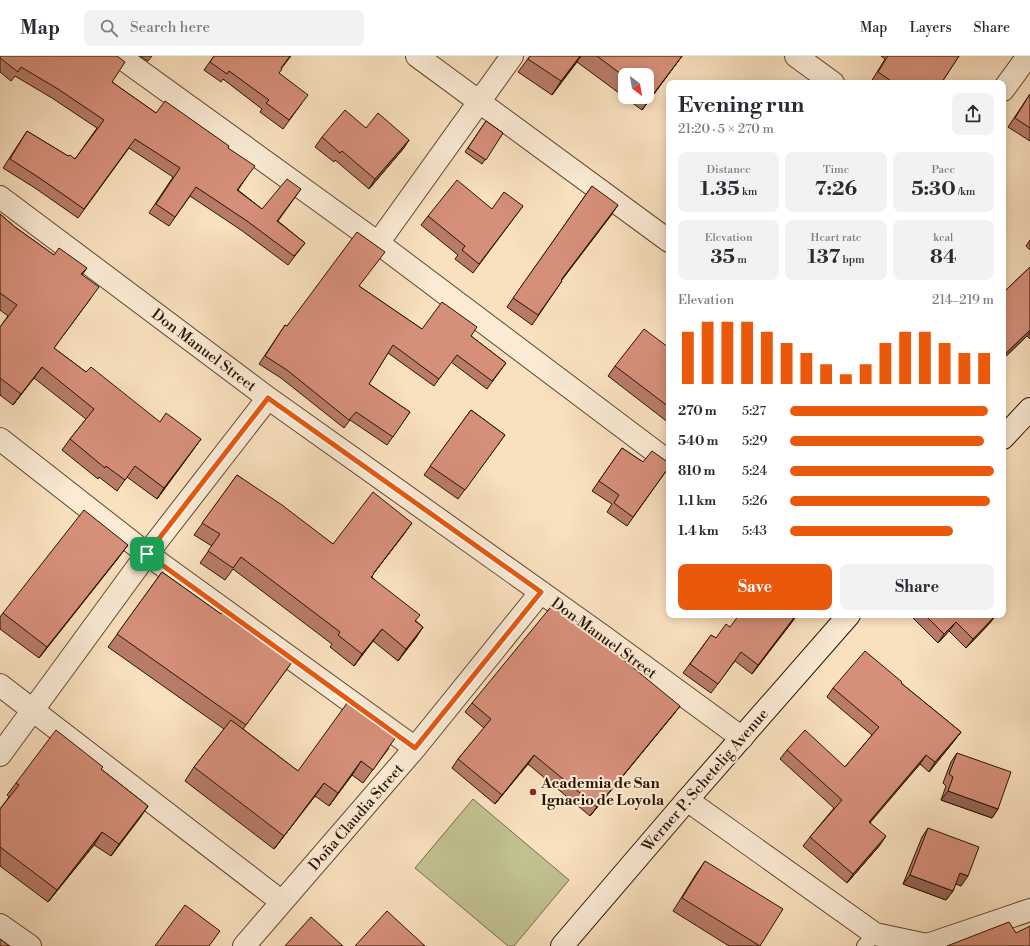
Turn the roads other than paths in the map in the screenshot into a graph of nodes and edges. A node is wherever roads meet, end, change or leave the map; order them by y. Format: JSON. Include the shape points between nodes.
{"nodes":[{"id":1,"x":119,"y":56,"type":"edge"},
{"id":2,"x":417,"y":56,"type":"edge"},
{"id":3,"x":512,"y":56,"type":"edge"},
{"id":4,"x":796,"y":56,"type":"edge"},
{"id":5,"x":1028,"y":56,"type":"edge"},
{"id":6,"x":829,"y":80,"type":"edge"},
{"id":7,"x":1006,"y":86,"type":"edge"},
{"id":8,"x":479,"y":102,"type":"junction"},
{"id":9,"x":0,"y":197,"type":"edge"},
{"id":10,"x":666,"y":239,"type":"edge"},
{"id":11,"x":378,"y":243,"type":"junction"},
{"id":12,"x":268,"y":398,"type":"junction"},
{"id":13,"x":1030,"y":408,"type":"edge"},
{"id":14,"x":1006,"y":435,"type":"edge"},
{"id":15,"x":0,"y":439,"type":"edge"},
{"id":16,"x":666,"y":460,"type":"edge"},
{"id":17,"x":147,"y":554,"type":"junction"},
{"id":18,"x":541,"y":592,"type":"junction"},
{"id":19,"x":845,"y":618,"type":"edge"},
{"id":20,"x":0,"y":685,"type":"edge"},
{"id":21,"x":33,"y":709,"type":"junction"},
{"id":22,"x":742,"y":738,"type":"junction"},
{"id":23,"x":415,"y":748,"type":"junction"},
{"id":24,"x":0,"y":755,"type":"edge"},
{"id":25,"x":687,"y":800,"type":"junction"},
{"id":26,"x":282,"y":902,"type":"junction"},
{"id":27,"x":1030,"y":910,"type":"edge"},
{"id":28,"x":0,"y":925,"type":"edge"},
{"id":29,"x":869,"y":940,"type":"edge"},
{"id":30,"x":30,"y":946,"type":"edge"},
{"id":31,"x":244,"y":946,"type":"edge"},
{"id":32,"x":562,"y":946,"type":"edge"}],
"edges":[{"from":1,"to":11,"type":"street"},
{"from":2,"to":8,"type":"street"},
{"from":3,"to":8,"type":"street"},
{"from":4,"to":6,"type":"street"},
{"from":5,"to":7,"type":"street"},
{"from":8,"to":10,"type":"street"},
{"from":8,"to":11,"type":"street"},
{"from":9,"to":12,"type":"street","name":"Don Manuel Street"},
{"from":11,"to":16,"type":"street"},
{"from":12,"to":17,"type":"street"},
{"from":12,"to":18,"type":"street","name":"Don Manuel Street"},
{"from":13,"to":14,"type":"street"},
{"from":15,"to":17,"type":"street"},
{"from":17,"to":21,"type":"street"},
{"from":17,"to":23,"type":"street"},
{"from":18,"to":22,"type":"street","name":"Don Manuel Street"},
{"from":18,"to":23,"type":"street","name":"Doña Claudia Street"},
{"from":19,"to":22,"type":"street","name":"Werner P. Schetelig Avenue"},
{"from":20,"to":21,"type":"street"},
{"from":21,"to":24,"type":"street"},
{"from":21,"to":26,"type":"street"},
{"from":22,"to":25,"type":"street","name":"Werner P. Schetelig Avenue"},
{"from":23,"to":26,"type":"street","name":"Doña Claudia Street"},
{"from":25,"to":29,"type":"street"},
{"from":25,"to":32,"type":"street","name":"Werner P. Schetelig Avenue"},
{"from":26,"to":31,"type":"street","name":"Doña Claudia Street"},
{"from":27,"to":29,"type":"street","via":[[927,945]]},
{"from":28,"to":30,"type":"street"}]}
